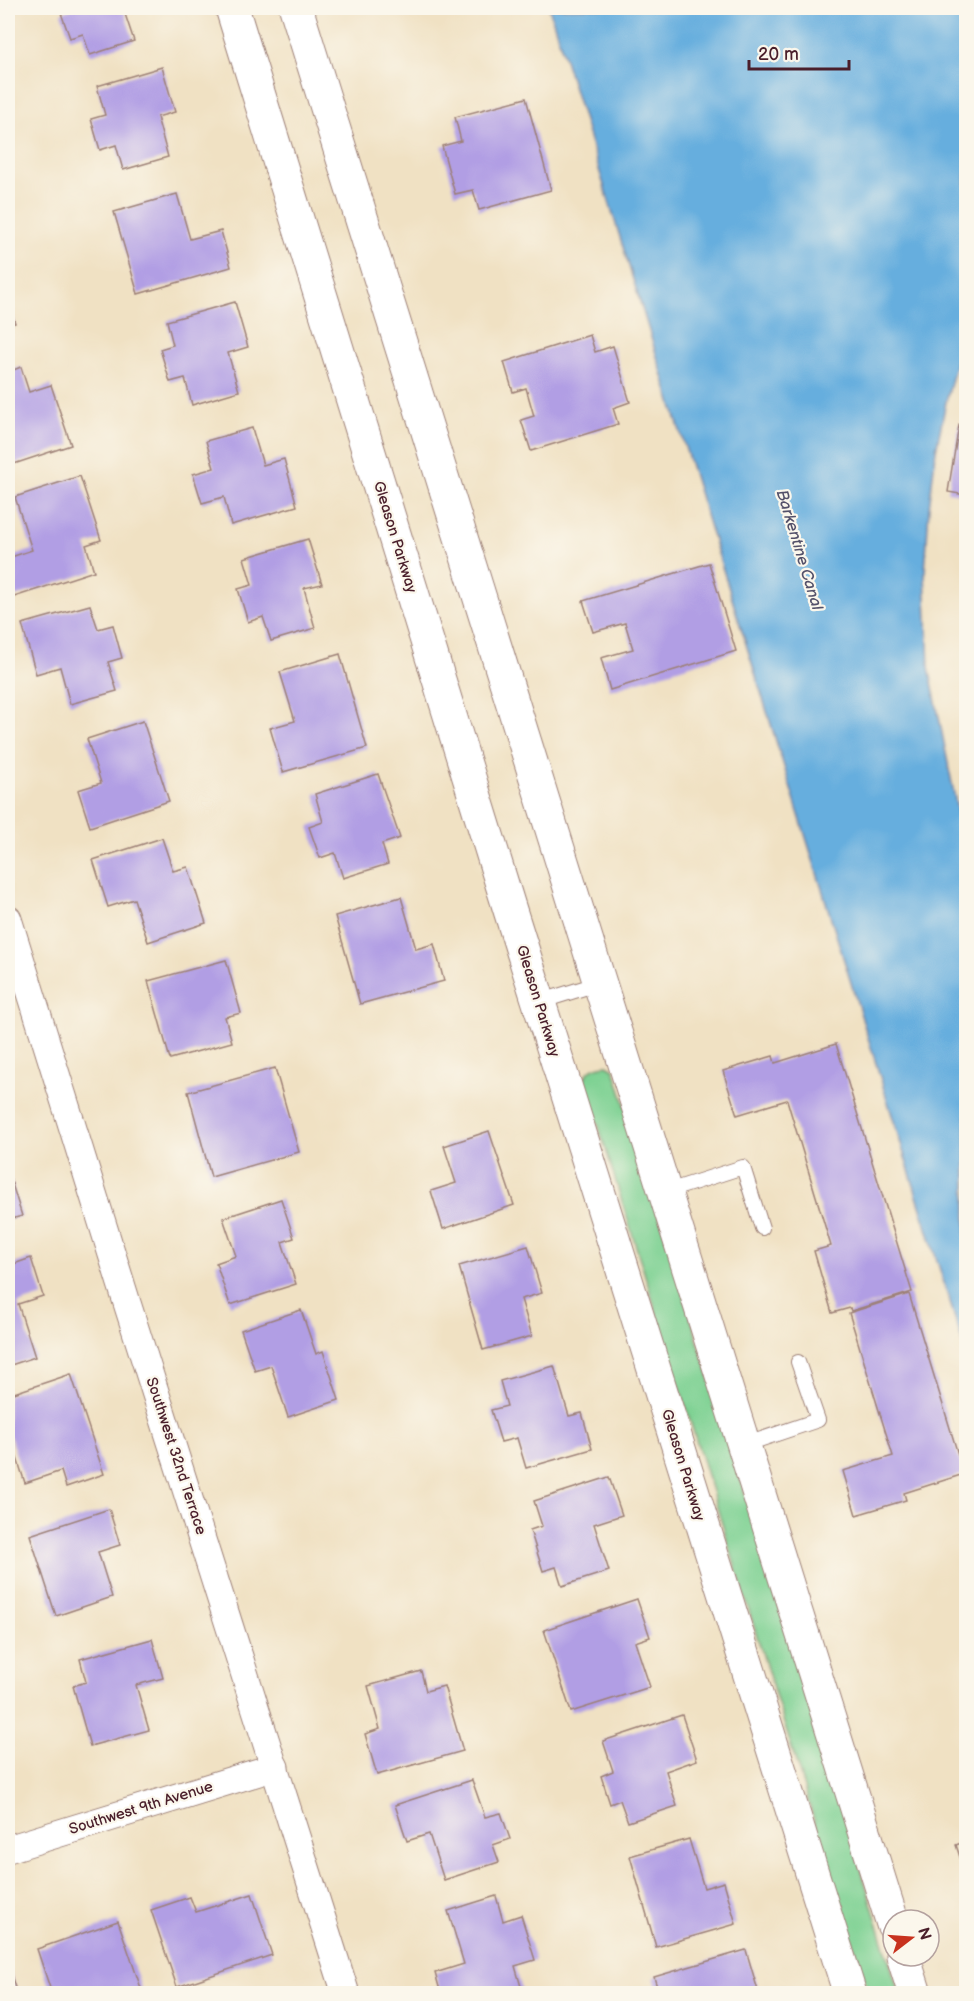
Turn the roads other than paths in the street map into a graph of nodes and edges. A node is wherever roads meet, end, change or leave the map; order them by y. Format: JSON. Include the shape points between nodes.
{"nodes":[{"id":1,"x":232,"y":8,"type":"edge"},
{"id":2,"x":296,"y":8,"type":"edge"},
{"id":3,"x":8,"y":919,"type":"edge"},
{"id":4,"x":600,"y":983,"type":"junction"},
{"id":5,"x":539,"y":1002,"type":"junction"},
{"id":6,"x":665,"y":1192,"type":"junction"},
{"id":7,"x":762,"y":1228,"type":"dead end"},
{"id":8,"x":798,"y":1362,"type":"dead end"},
{"id":9,"x":744,"y":1445,"type":"junction"},
{"id":10,"x":275,"y":1767,"type":"junction"},
{"id":11,"x":8,"y":1849,"type":"edge"},
{"id":12,"x":888,"y":1908,"type":"edge"},
{"id":13,"x":907,"y":1968,"type":"edge"},
{"id":14,"x":346,"y":1994,"type":"edge"},
{"id":15,"x":850,"y":1994,"type":"edge"},
{"id":16,"x":915,"y":1994,"type":"edge"}],
"edges":[{"from":1,"to":5,"type":"main road","name":"Gleason Parkway"},
{"from":2,"to":4,"type":"main road"},
{"from":3,"to":10,"type":"street","name":"Southwest 32nd Terrace"},
{"from":4,"to":5,"type":"lane"},
{"from":4,"to":6,"type":"main road"},
{"from":5,"to":15,"type":"main road","name":"Gleason Parkway"},
{"from":6,"to":7,"type":"lane","via":[[743,1167]]},
{"from":6,"to":9,"type":"main road"},
{"from":8,"to":9,"type":"lane","via":[[818,1420]]},
{"from":9,"to":12,"type":"main road"},
{"from":10,"to":11,"type":"street","name":"Southwest 9th Avenue"},
{"from":10,"to":14,"type":"street","name":"Southwest 32nd Terrace"},
{"from":13,"to":16,"type":"main road"}]}
